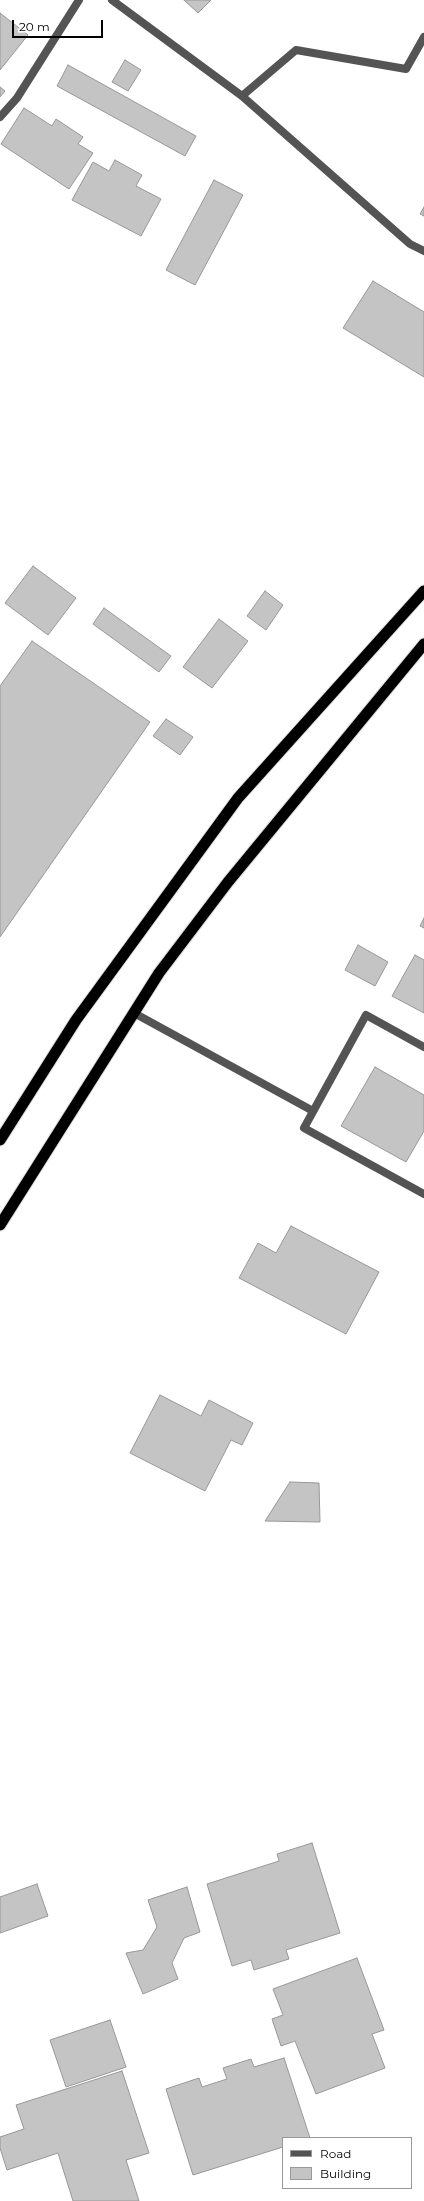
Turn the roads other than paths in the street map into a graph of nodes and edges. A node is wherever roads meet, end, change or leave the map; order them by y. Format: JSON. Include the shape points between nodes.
{"nodes":[{"id":1,"x":79,"y":0,"type":"edge"},
{"id":2,"x":112,"y":0,"type":"edge"},
{"id":3,"x":424,"y":37,"type":"edge"},
{"id":4,"x":242,"y":96,"type":"junction"},
{"id":5,"x":0,"y":117,"type":"edge"},
{"id":6,"x":424,"y":251,"type":"edge"},
{"id":7,"x":424,"y":591,"type":"edge"},
{"id":8,"x":422,"y":648,"type":"edge"},
{"id":9,"x":134,"y":1013,"type":"junction"},
{"id":10,"x":424,"y":1047,"type":"edge"},
{"id":11,"x":313,"y":1111,"type":"junction"},
{"id":12,"x":0,"y":1140,"type":"edge"},
{"id":13,"x":424,"y":1194,"type":"edge"},
{"id":14,"x":0,"y":1226,"type":"edge"}],
"edges":[{"from":1,"to":5,"type":"street","via":[[17,98]]},
{"from":2,"to":4,"type":"street"},
{"from":3,"to":4,"type":"street","via":[[406,69],[296,50]]},
{"from":4,"to":6,"type":"street","via":[[410,244]]},
{"from":7,"to":12,"type":"highway","via":[[238,798],[76,1020]]},
{"from":8,"to":9,"type":"highway","via":[[228,882],[159,973]]},
{"from":9,"to":11,"type":"street"},
{"from":9,"to":14,"type":"highway"},
{"from":10,"to":11,"type":"street","via":[[366,1015]]},
{"from":11,"to":13,"type":"street","via":[[304,1128]]}]}
